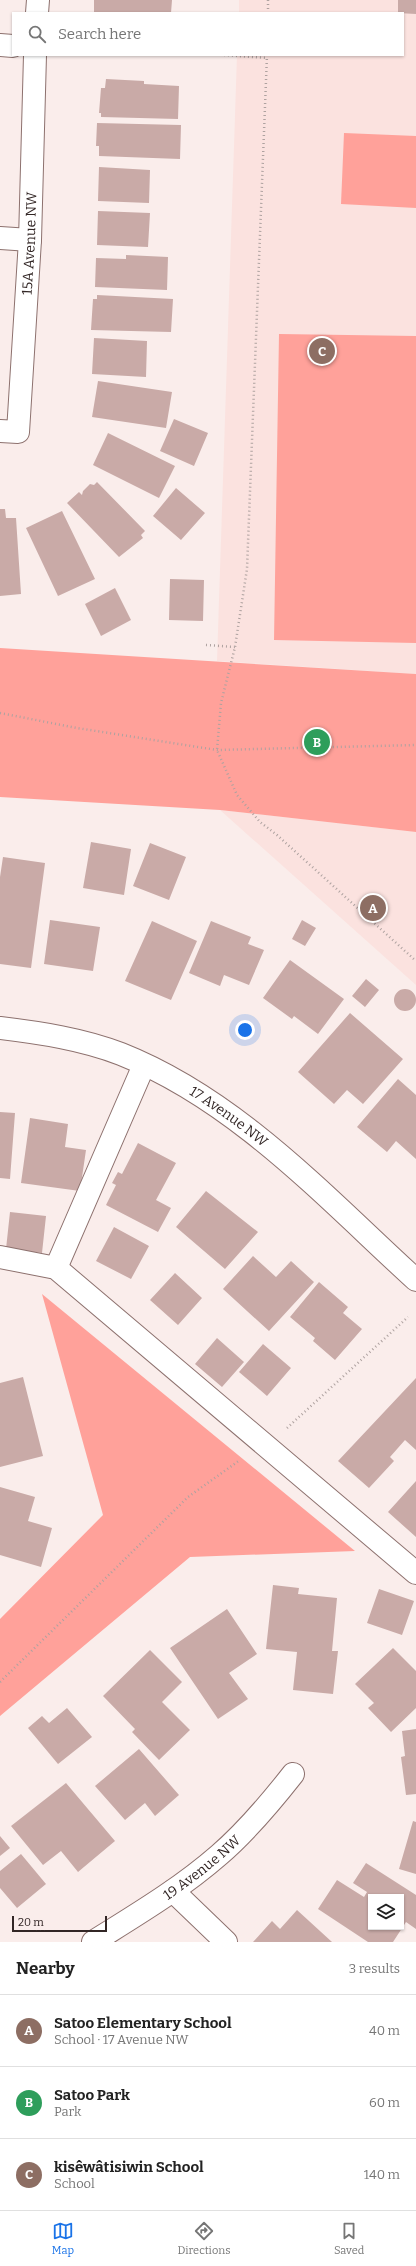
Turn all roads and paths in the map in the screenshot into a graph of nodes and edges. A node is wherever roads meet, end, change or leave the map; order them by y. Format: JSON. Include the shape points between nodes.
{"nodes":[{"id":1,"x":38,"y":0,"type":"edge"},
{"id":2,"x":268,"y":0,"type":"edge"},
{"id":3,"x":37,"y":12,"type":"edge"},
{"id":4,"x":268,"y":12,"type":"edge"},
{"id":5,"x":0,"y":45,"type":"edge"},
{"id":6,"x":12,"y":46,"type":"edge"},
{"id":7,"x":35,"y":56,"type":"edge"},
{"id":8,"x":246,"y":56,"type":"edge"},
{"id":9,"x":267,"y":57,"type":"edge"},
{"id":10,"x":0,"y":238,"type":"edge"},
{"id":11,"x":30,"y":240,"type":"junction"},
{"id":12,"x":9,"y":431,"type":"edge"},
{"id":13,"x":206,"y":645,"type":"dead end"},
{"id":14,"x":235,"y":647,"type":"junction"},
{"id":15,"x":0,"y":713,"type":"edge"},
{"id":16,"x":416,"y":745,"type":"edge"},
{"id":17,"x":217,"y":750,"type":"junction"},
{"id":18,"x":416,"y":961,"type":"edge"},
{"id":19,"x":0,"y":1028,"type":"edge"},
{"id":20,"x":144,"y":1065,"type":"junction"},
{"id":21,"x":0,"y":1257,"type":"edge"},
{"id":22,"x":56,"y":1268,"type":"junction"},
{"id":23,"x":416,"y":1280,"type":"edge"},
{"id":24,"x":408,"y":1317,"type":"dead end"},
{"id":25,"x":266,"y":1445,"type":"junction"},
{"id":26,"x":416,"y":1573,"type":"edge"},
{"id":27,"x":0,"y":1682,"type":"edge"},
{"id":28,"x":293,"y":1774,"type":"dead end"},
{"id":29,"x":172,"y":1891,"type":"junction"},
{"id":30,"x":93,"y":1942,"type":"edge"},
{"id":31,"x":226,"y":1942,"type":"edge"}],
"edges":[{"from":1,"to":3,"type":"street"},
{"from":2,"to":4,"type":"path"},
{"from":5,"to":6,"type":"street"},
{"from":7,"to":11,"type":"street","name":"15A Avenue NW"},
{"from":8,"to":9,"type":"path"},
{"from":9,"to":14,"type":"path","via":[[247,569]]},
{"from":10,"to":11,"type":"street"},
{"from":11,"to":12,"type":"street","name":"15A Avenue NW"},
{"from":13,"to":14,"type":"path"},
{"from":14,"to":17,"type":"path","via":[[221,703]]},
{"from":15,"to":17,"type":"path"},
{"from":16,"to":17,"type":"path"},
{"from":17,"to":18,"type":"path","via":[[237,795],[256,818]]},
{"from":19,"to":20,"type":"street","name":"17 Avenue NW","via":[[41,1033],[85,1043]]},
{"from":20,"to":22,"type":"street"},
{"from":20,"to":23,"type":"street","name":"17 Avenue NW","via":[[195,1092],[281,1156]]},
{"from":21,"to":22,"type":"street"},
{"from":22,"to":25,"type":"street"},
{"from":24,"to":25,"type":"path"},
{"from":25,"to":26,"type":"street"},
{"from":25,"to":27,"type":"path","via":[[242,1458],[188,1497]]},
{"from":28,"to":29,"type":"street","name":"19 Avenue NW","via":[[267,1807],[220,1855]]},
{"from":29,"to":30,"type":"street","name":"19 Avenue NW"},
{"from":29,"to":31,"type":"street"}]}
